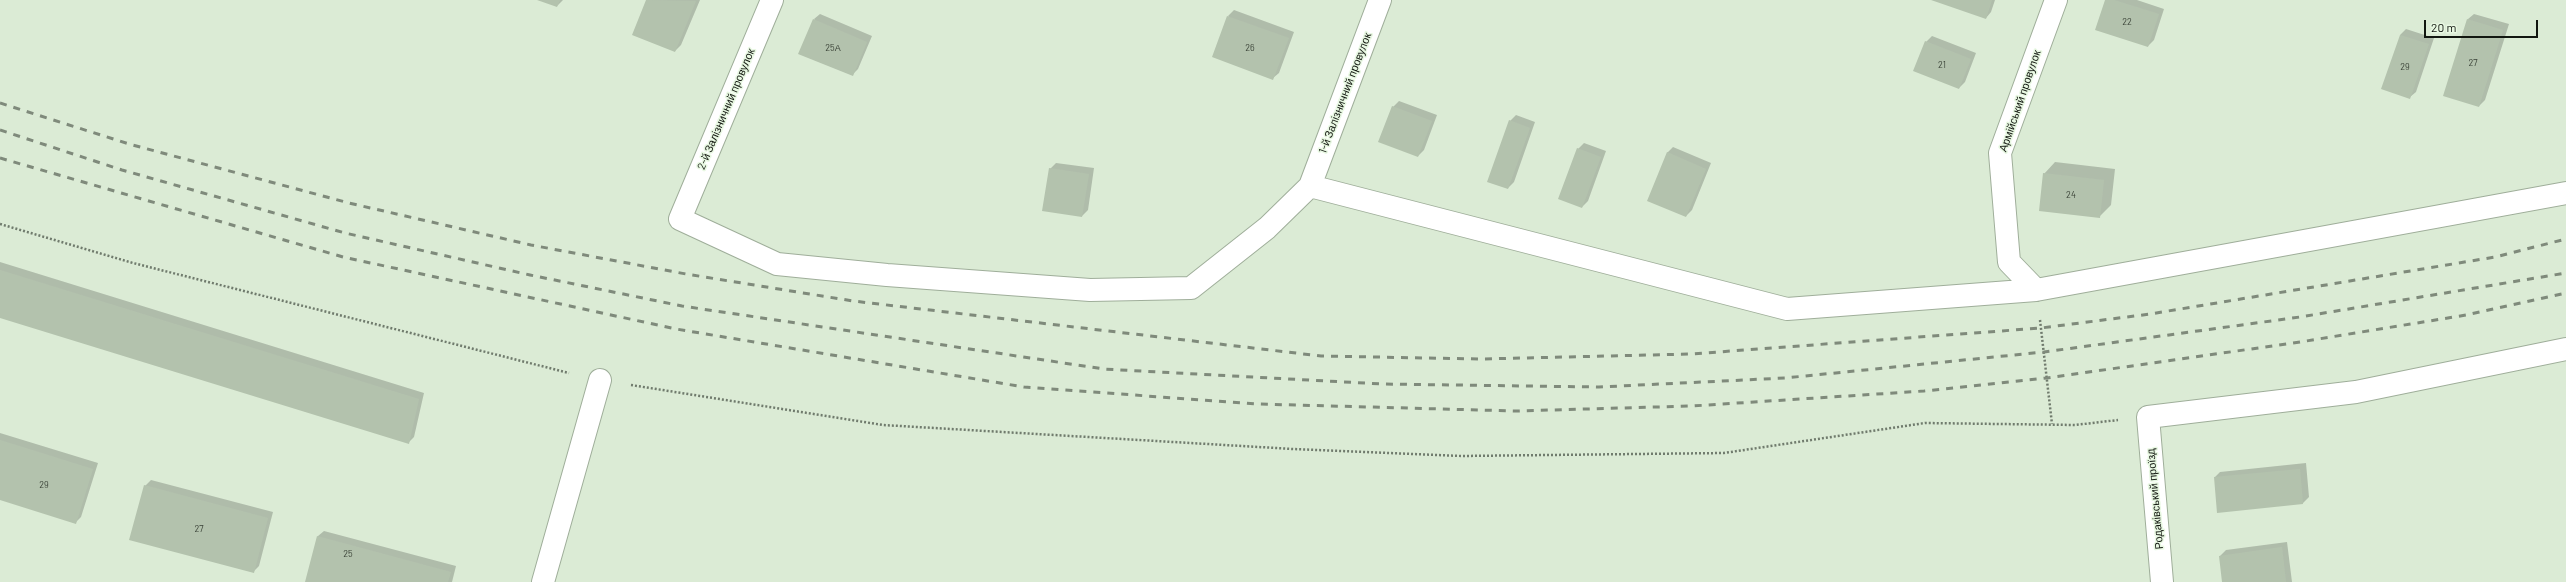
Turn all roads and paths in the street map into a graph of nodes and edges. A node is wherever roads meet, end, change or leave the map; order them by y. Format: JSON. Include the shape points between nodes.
{"nodes":[{"id":1,"x":772,"y":0,"type":"edge"},
{"id":2,"x":1380,"y":0,"type":"edge"},
{"id":3,"x":2056,"y":0,"type":"edge"},
{"id":4,"x":1310,"y":186,"type":"junction"},
{"id":5,"x":2566,"y":193,"type":"edge"},
{"id":6,"x":0,"y":224,"type":"edge"},
{"id":7,"x":2036,"y":290,"type":"junction"},
{"id":8,"x":2566,"y":349,"type":"edge"},
{"id":9,"x":600,"y":380,"type":"junction"},
{"id":10,"x":2148,"y":417,"type":"junction"},
{"id":11,"x":2052,"y":424,"type":"junction"},
{"id":12,"x":543,"y":582,"type":"edge"},
{"id":13,"x":2162,"y":582,"type":"edge"}],
"edges":[{"from":1,"to":4,"type":"street","name":"2-й Залізничний провулок","via":[[680,219],[777,264],[1090,290],[1191,288],[1267,228]]},
{"from":2,"to":4,"type":"street","name":"1-й Залізничний провулок"},
{"from":3,"to":7,"type":"street","name":"Армійський провулок","via":[[2000,153],[2009,262]]},
{"from":4,"to":7,"type":"street","via":[[1787,309]]},
{"from":5,"to":7,"type":"street"},
{"from":6,"to":9,"type":"path","via":[[133,263]]},
{"from":7,"to":11,"type":"path"},
{"from":8,"to":10,"type":"street","via":[[2356,392]]},
{"from":9,"to":11,"type":"path","via":[[883,424],[1293,449],[1462,456],[1724,453],[1925,423]]},
{"from":9,"to":12,"type":"street"},
{"from":10,"to":11,"type":"path"},
{"from":10,"to":13,"type":"street","name":"Родаківський проїзд"}]}
